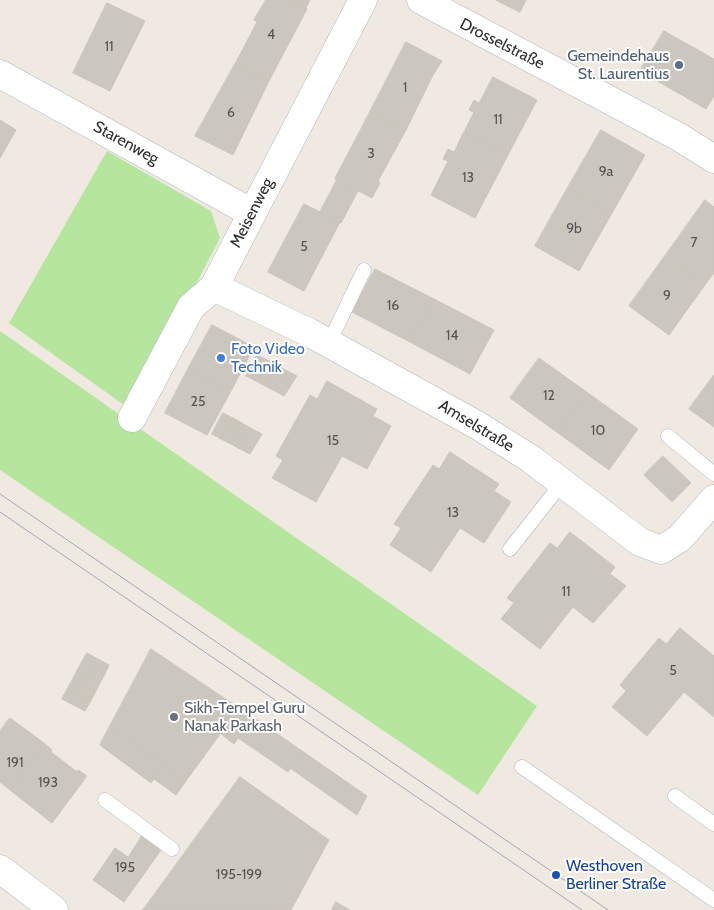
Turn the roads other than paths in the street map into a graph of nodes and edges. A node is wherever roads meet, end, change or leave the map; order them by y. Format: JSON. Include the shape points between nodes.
{"nodes":[{"id":1,"x":363,"y":0,"type":"edge"},
{"id":2,"x":432,"y":3,"type":"edge"},
{"id":3,"x":0,"y":74,"type":"edge"},
{"id":4,"x":714,"y":159,"type":"edge"},
{"id":5,"x":252,"y":213,"type":"junction"},
{"id":6,"x":364,"y":270,"type":"dead end"},
{"id":7,"x":214,"y":286,"type":"junction"},
{"id":8,"x":329,"y":343,"type":"junction"},
{"id":9,"x":132,"y":418,"type":"dead end"},
{"id":10,"x":668,"y":436,"type":"dead end"},
{"id":11,"x":714,"y":474,"type":"edge"},
{"id":12,"x":562,"y":483,"type":"junction"},
{"id":13,"x":714,"y":500,"type":"edge"},
{"id":14,"x":510,"y":549,"type":"dead end"},
{"id":15,"x":522,"y":767,"type":"dead end"},
{"id":16,"x":675,"y":796,"type":"dead end"},
{"id":17,"x":105,"y":800,"type":"dead end"},
{"id":18,"x":714,"y":824,"type":"edge"},
{"id":19,"x":172,"y":849,"type":"dead end"},
{"id":20,"x":0,"y":869,"type":"edge"},
{"id":21,"x":714,"y":900,"type":"edge"},
{"id":22,"x":54,"y":910,"type":"edge"}],
"edges":[{"from":1,"to":5,"type":"street","name":"Meisenweg"},
{"from":2,"to":4,"type":"street","name":"Drosselstraße"},
{"from":3,"to":5,"type":"street","name":"Starenweg"},
{"from":5,"to":7,"type":"street","name":"Meisenweg"},
{"from":6,"to":8,"type":"lane"},
{"from":7,"to":8,"type":"street","name":"Amselstraße"},
{"from":7,"to":9,"type":"street","name":"Meisenweg","via":[[191,307]]},
{"from":8,"to":12,"type":"street","name":"Amselstraße","via":[[477,425]]},
{"from":10,"to":11,"type":"lane"},
{"from":12,"to":13,"type":"street","name":"Amselstraße","via":[[640,542],[661,550],[680,538]]},
{"from":12,"to":14,"type":"lane"},
{"from":15,"to":21,"type":"lane"},
{"from":16,"to":18,"type":"lane"},
{"from":17,"to":19,"type":"lane"},
{"from":20,"to":22,"type":"street"}]}
